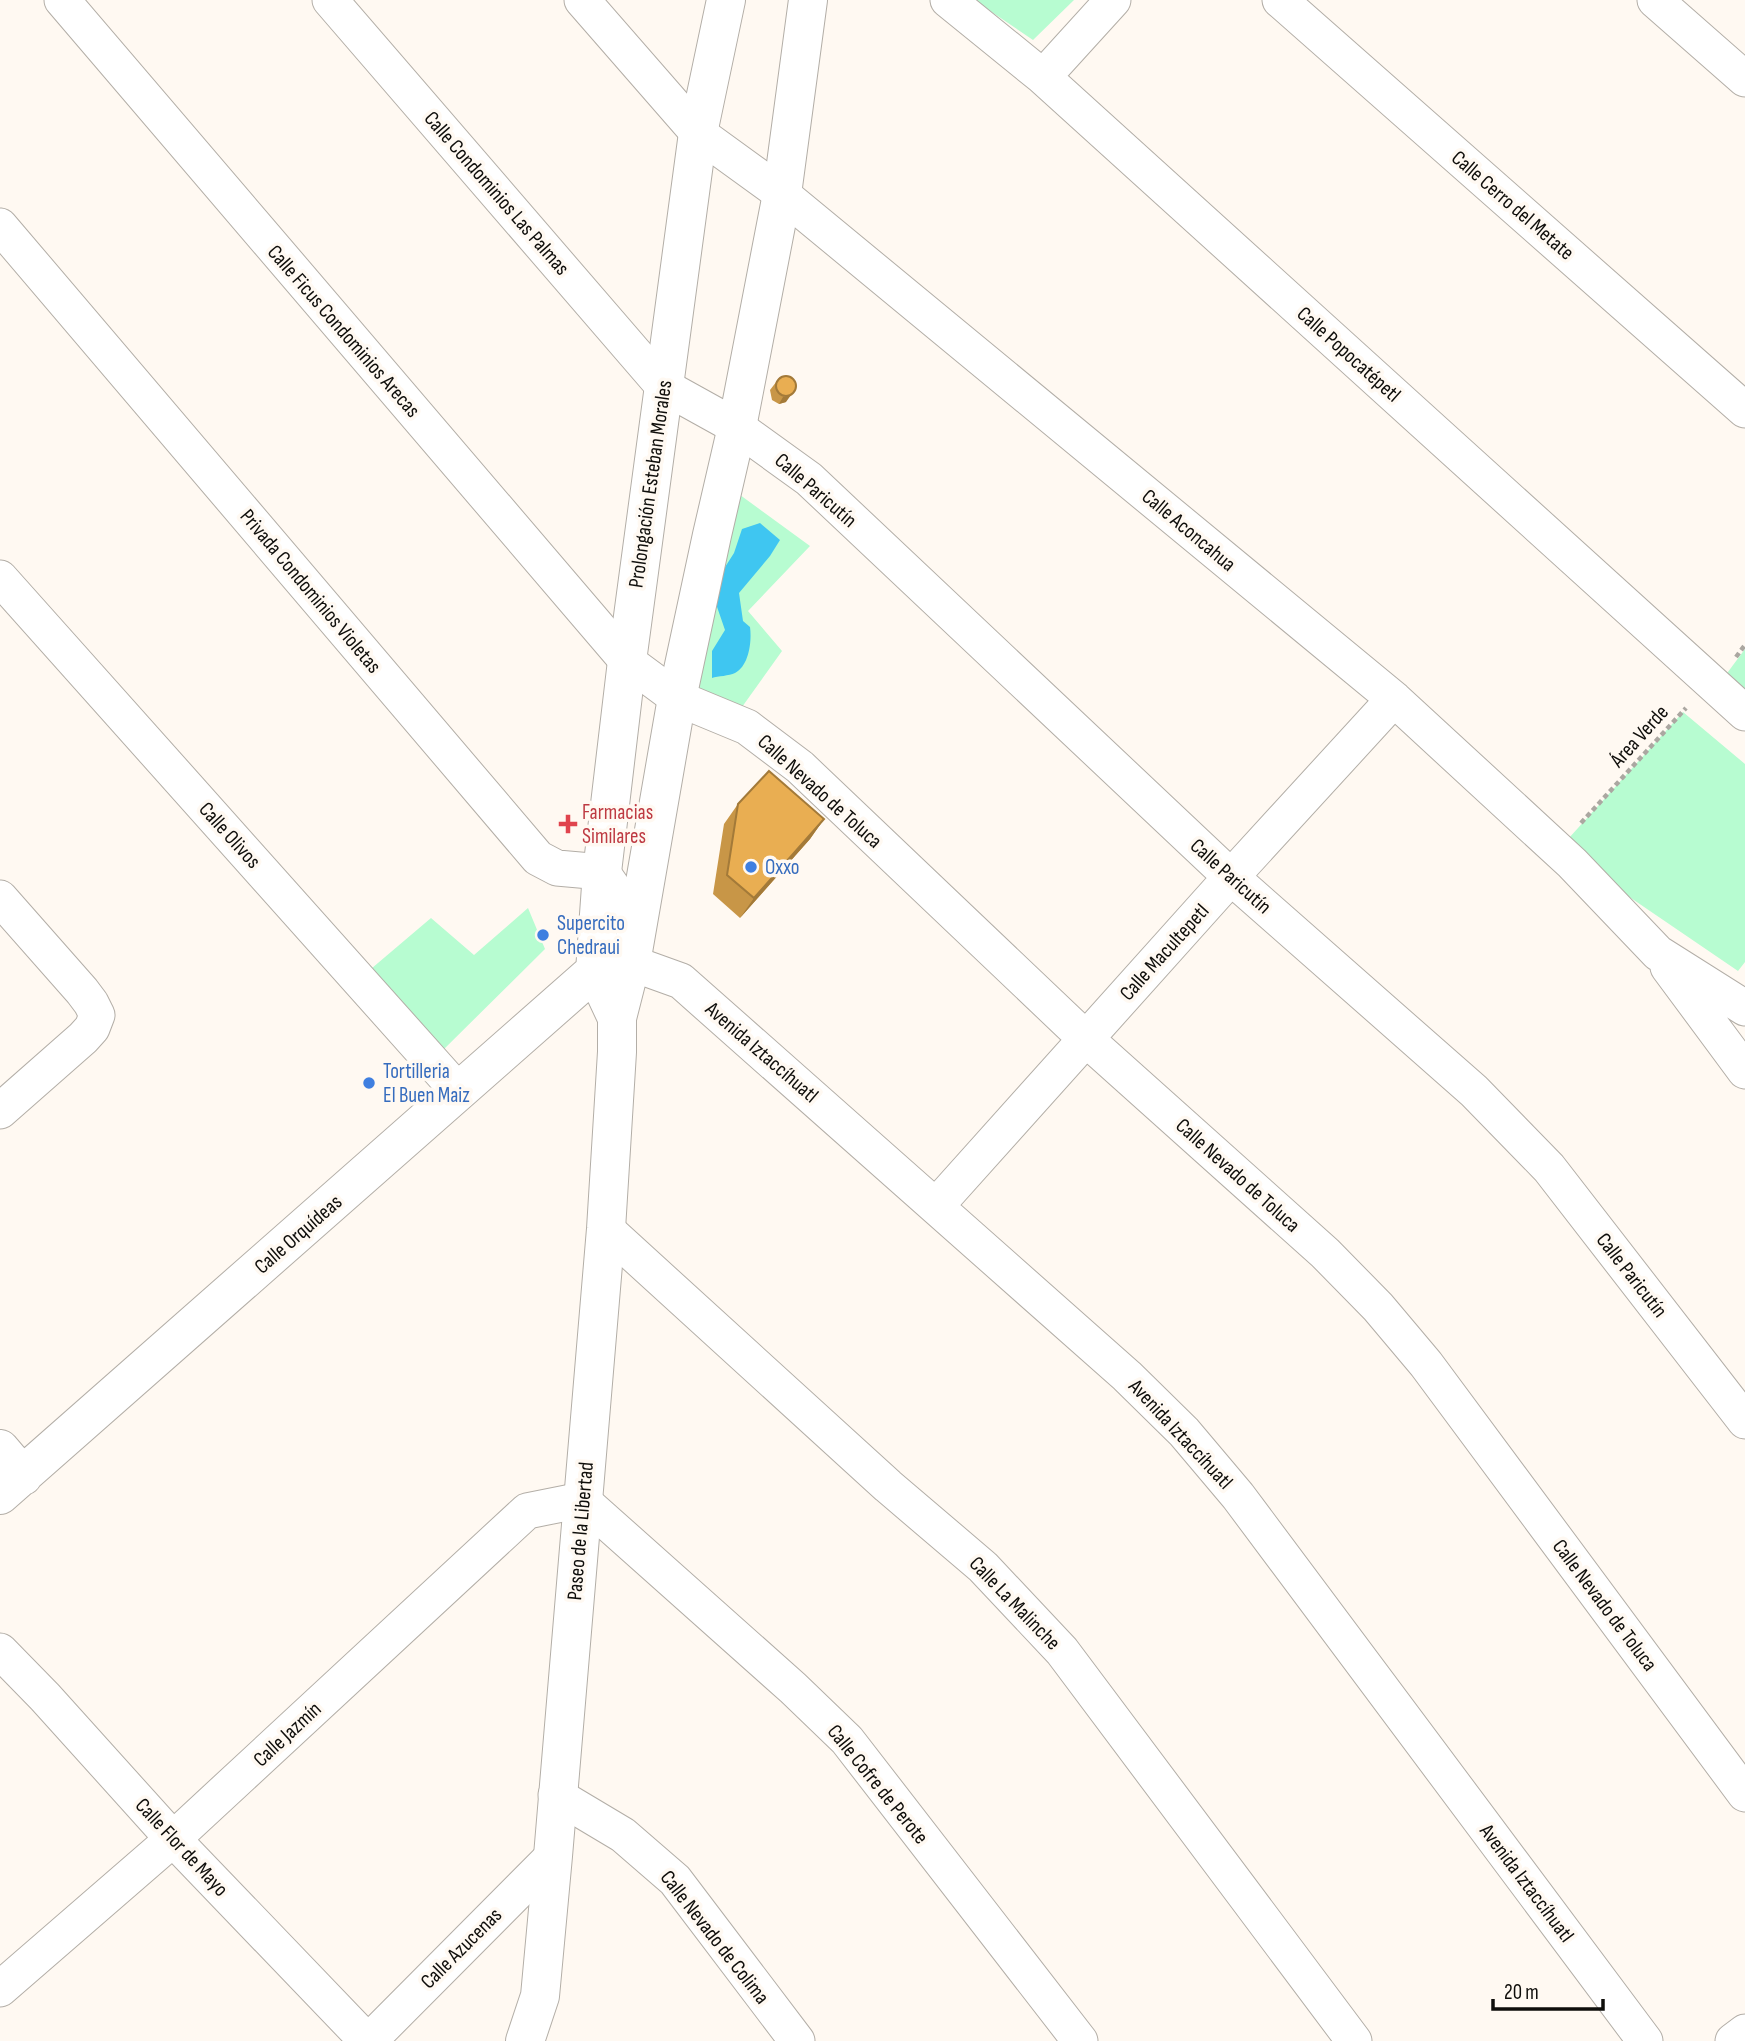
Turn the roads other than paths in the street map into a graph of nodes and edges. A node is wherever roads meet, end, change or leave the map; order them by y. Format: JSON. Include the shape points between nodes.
{"nodes":[{"id":1,"x":62,"y":0,"type":"edge"},
{"id":2,"x":330,"y":0,"type":"edge"},
{"id":3,"x":582,"y":0,"type":"edge"},
{"id":4,"x":726,"y":0,"type":"edge"},
{"id":5,"x":808,"y":0,"type":"edge"},
{"id":6,"x":948,"y":0,"type":"edge"},
{"id":7,"x":1113,"y":0,"type":"edge"},
{"id":8,"x":1280,"y":0,"type":"edge"},
{"id":9,"x":1655,"y":0,"type":"edge"},
{"id":10,"x":1043,"y":76,"type":"junction"},
{"id":11,"x":1745,"y":79,"type":"edge"},
{"id":12,"x":698,"y":134,"type":"junction"},
{"id":13,"x":782,"y":194,"type":"junction"},
{"id":14,"x":0,"y":226,"type":"edge"},
{"id":15,"x":663,"y":386,"type":"junction"},
{"id":16,"x":1745,"y":411,"type":"edge"},
{"id":17,"x":737,"y":426,"type":"junction"},
{"id":18,"x":0,"y":578,"type":"edge"},
{"id":19,"x":627,"y":661,"type":"junction"},
{"id":20,"x":677,"y":698,"type":"junction"},
{"id":21,"x":1394,"y":699,"type":"junction"},
{"id":22,"x":1745,"y":713,"type":"edge"},
{"id":23,"x":602,"y":872,"type":"junction"},
{"id":24,"x":1231,"y":877,"type":"junction"},
{"id":25,"x":0,"y":898,"type":"edge"},
{"id":26,"x":638,"y":924,"type":"junction"},
{"id":27,"x":1658,"y":953,"type":"junction"},
{"id":28,"x":613,"y":967,"type":"junction"},
{"id":29,"x":1745,"y":1008,"type":"edge"},
{"id":30,"x":1086,"y":1039,"type":"junction"},
{"id":31,"x":1745,"y":1071,"type":"edge"},
{"id":32,"x":459,"y":1092,"type":"junction"},
{"id":33,"x":0,"y":1111,"type":"edge"},
{"id":34,"x":936,"y":1206,"type":"junction"},
{"id":35,"x":606,"y":1229,"type":"junction"},
{"id":36,"x":1745,"y":1421,"type":"edge"},
{"id":37,"x":8,"y":1473,"type":"edge"},
{"id":38,"x":582,"y":1500,"type":"junction"},
{"id":39,"x":0,"y":1651,"type":"edge"},
{"id":40,"x":1745,"y":1794,"type":"edge"},
{"id":41,"x":556,"y":1795,"type":"junction"},
{"id":42,"x":173,"y":1839,"type":"junction"},
{"id":43,"x":553,"y":1856,"type":"junction"},
{"id":44,"x":0,"y":1989,"type":"edge"},
{"id":45,"x":1745,"y":2032,"type":"edge"},
{"id":46,"x":368,"y":2041,"type":"edge"},
{"id":47,"x":525,"y":2041,"type":"edge"},
{"id":48,"x":797,"y":2041,"type":"edge"},
{"id":49,"x":1080,"y":2041,"type":"edge"},
{"id":50,"x":1354,"y":2041,"type":"edge"},
{"id":51,"x":1645,"y":2041,"type":"edge"},
{"id":52,"x":1732,"y":2041,"type":"edge"}],
"edges":[{"from":1,"to":19,"type":"street","name":"Calle Ficus Condominios Arecas"},
{"from":2,"to":15,"type":"street","name":"Calle Condominios Las Palmas"},
{"from":3,"to":12,"type":"street","name":"Calle Aconcahua"},
{"from":4,"to":12,"type":"street","name":"Prolongación Esteban Morales"},
{"from":5,"to":13,"type":"street"},
{"from":6,"to":10,"type":"street","name":"Calle Popocatépetl"},
{"from":7,"to":10,"type":"street"},
{"from":8,"to":16,"type":"street","name":"Calle Cerro del Metate"},
{"from":9,"to":11,"type":"street"},
{"from":10,"to":22,"type":"street","name":"Calle Popocatépetl"},
{"from":12,"to":13,"type":"street","name":"Calle Aconcahua"},
{"from":12,"to":15,"type":"street","name":"Prolongación Esteban Morales"},
{"from":13,"to":17,"type":"street"},
{"from":13,"to":21,"type":"street","name":"Calle Aconcahua"},
{"from":14,"to":23,"type":"street","name":"Privada Condominios Violetas","via":[[538,858],[557,868]]},
{"from":15,"to":17,"type":"street","name":"Calle Paricutín"},
{"from":15,"to":19,"type":"street","name":"Prolongación Esteban Morales"},
{"from":17,"to":20,"type":"street"},
{"from":17,"to":24,"type":"street","name":"Calle Paricutín","via":[[809,479]]},
{"from":18,"to":32,"type":"street","name":"Calle Olivos"},
{"from":19,"to":20,"type":"street","name":"Calle Nevado de Toluca"},
{"from":19,"to":23,"type":"street","name":"Prolongación Esteban Morales"},
{"from":20,"to":26,"type":"street"},
{"from":20,"to":30,"type":"street","name":"Calle Nevado de Toluca","via":[[747,727],[800,767]]},
{"from":21,"to":24,"type":"street","name":"Calle Macultepetl"},
{"from":21,"to":27,"type":"street","name":"Calle Aconcahua","via":[[1557,850]]},
{"from":23,"to":26,"type":"street"},
{"from":23,"to":28,"type":"street","name":"Prolongación Esteban Morales"},
{"from":24,"to":30,"type":"street","name":"Calle Macultepetl"},
{"from":24,"to":36,"type":"street","name":"Calle Paricutín","via":[[1474,1091],[1549,1168]]},
{"from":25,"to":33,"type":"street","via":[[82,990],[96,1015],[83,1038]]},
{"from":26,"to":28,"type":"street"},
{"from":27,"to":29,"type":"street","name":"Calle Aconcahua"},
{"from":27,"to":31,"type":"street","name":"Calle Aconcahua"},
{"from":28,"to":32,"type":"street","name":"Calle Orquídeas"},
{"from":28,"to":34,"type":"street","name":"Avenida Iztaccíhuatl","via":[[681,981]]},
{"from":28,"to":35,"type":"street","name":"Paseo de la Libertad","via":[[617,1052]]},
{"from":30,"to":34,"type":"street","name":"Calle Macultepetl"},
{"from":30,"to":40,"type":"street","name":"Calle Nevado de Toluca","via":[[1325,1253],[1378,1307],[1426,1364]]},
{"from":32,"to":37,"type":"street","name":"Calle Orquídeas"},
{"from":34,"to":51,"type":"street","name":"Avenida Iztaccíhuatl","via":[[1127,1376],[1202,1453]]},
{"from":35,"to":38,"type":"street","name":"Paseo de la Libertad"},
{"from":35,"to":50,"type":"street","name":"Calle La Malinche","via":[[983,1567],[1062,1651]]},
{"from":38,"to":41,"type":"street","name":"Paseo de la Libertad"},
{"from":38,"to":42,"type":"street","name":"Calle Jazmín","via":[[527,1511]]},
{"from":38,"to":49,"type":"street","name":"Calle Cofre de Perote","via":[[847,1740]]},
{"from":39,"to":42,"type":"street","name":"Calle Flor de Mayo"},
{"from":41,"to":43,"type":"street","name":"Paseo de la Libertad"},
{"from":41,"to":48,"type":"street","name":"Calle Nevado de Colima","via":[[623,1835],[675,1880]]},
{"from":42,"to":44,"type":"street","name":"Calle Jazmín"},
{"from":42,"to":46,"type":"street","name":"Calle Flor de Mayo"},
{"from":43,"to":46,"type":"street","name":"Calle Azucenas"},
{"from":43,"to":47,"type":"street","name":"Paseo de la Libertad","via":[[540,1996]]},
{"from":45,"to":52,"type":"street"}]}
